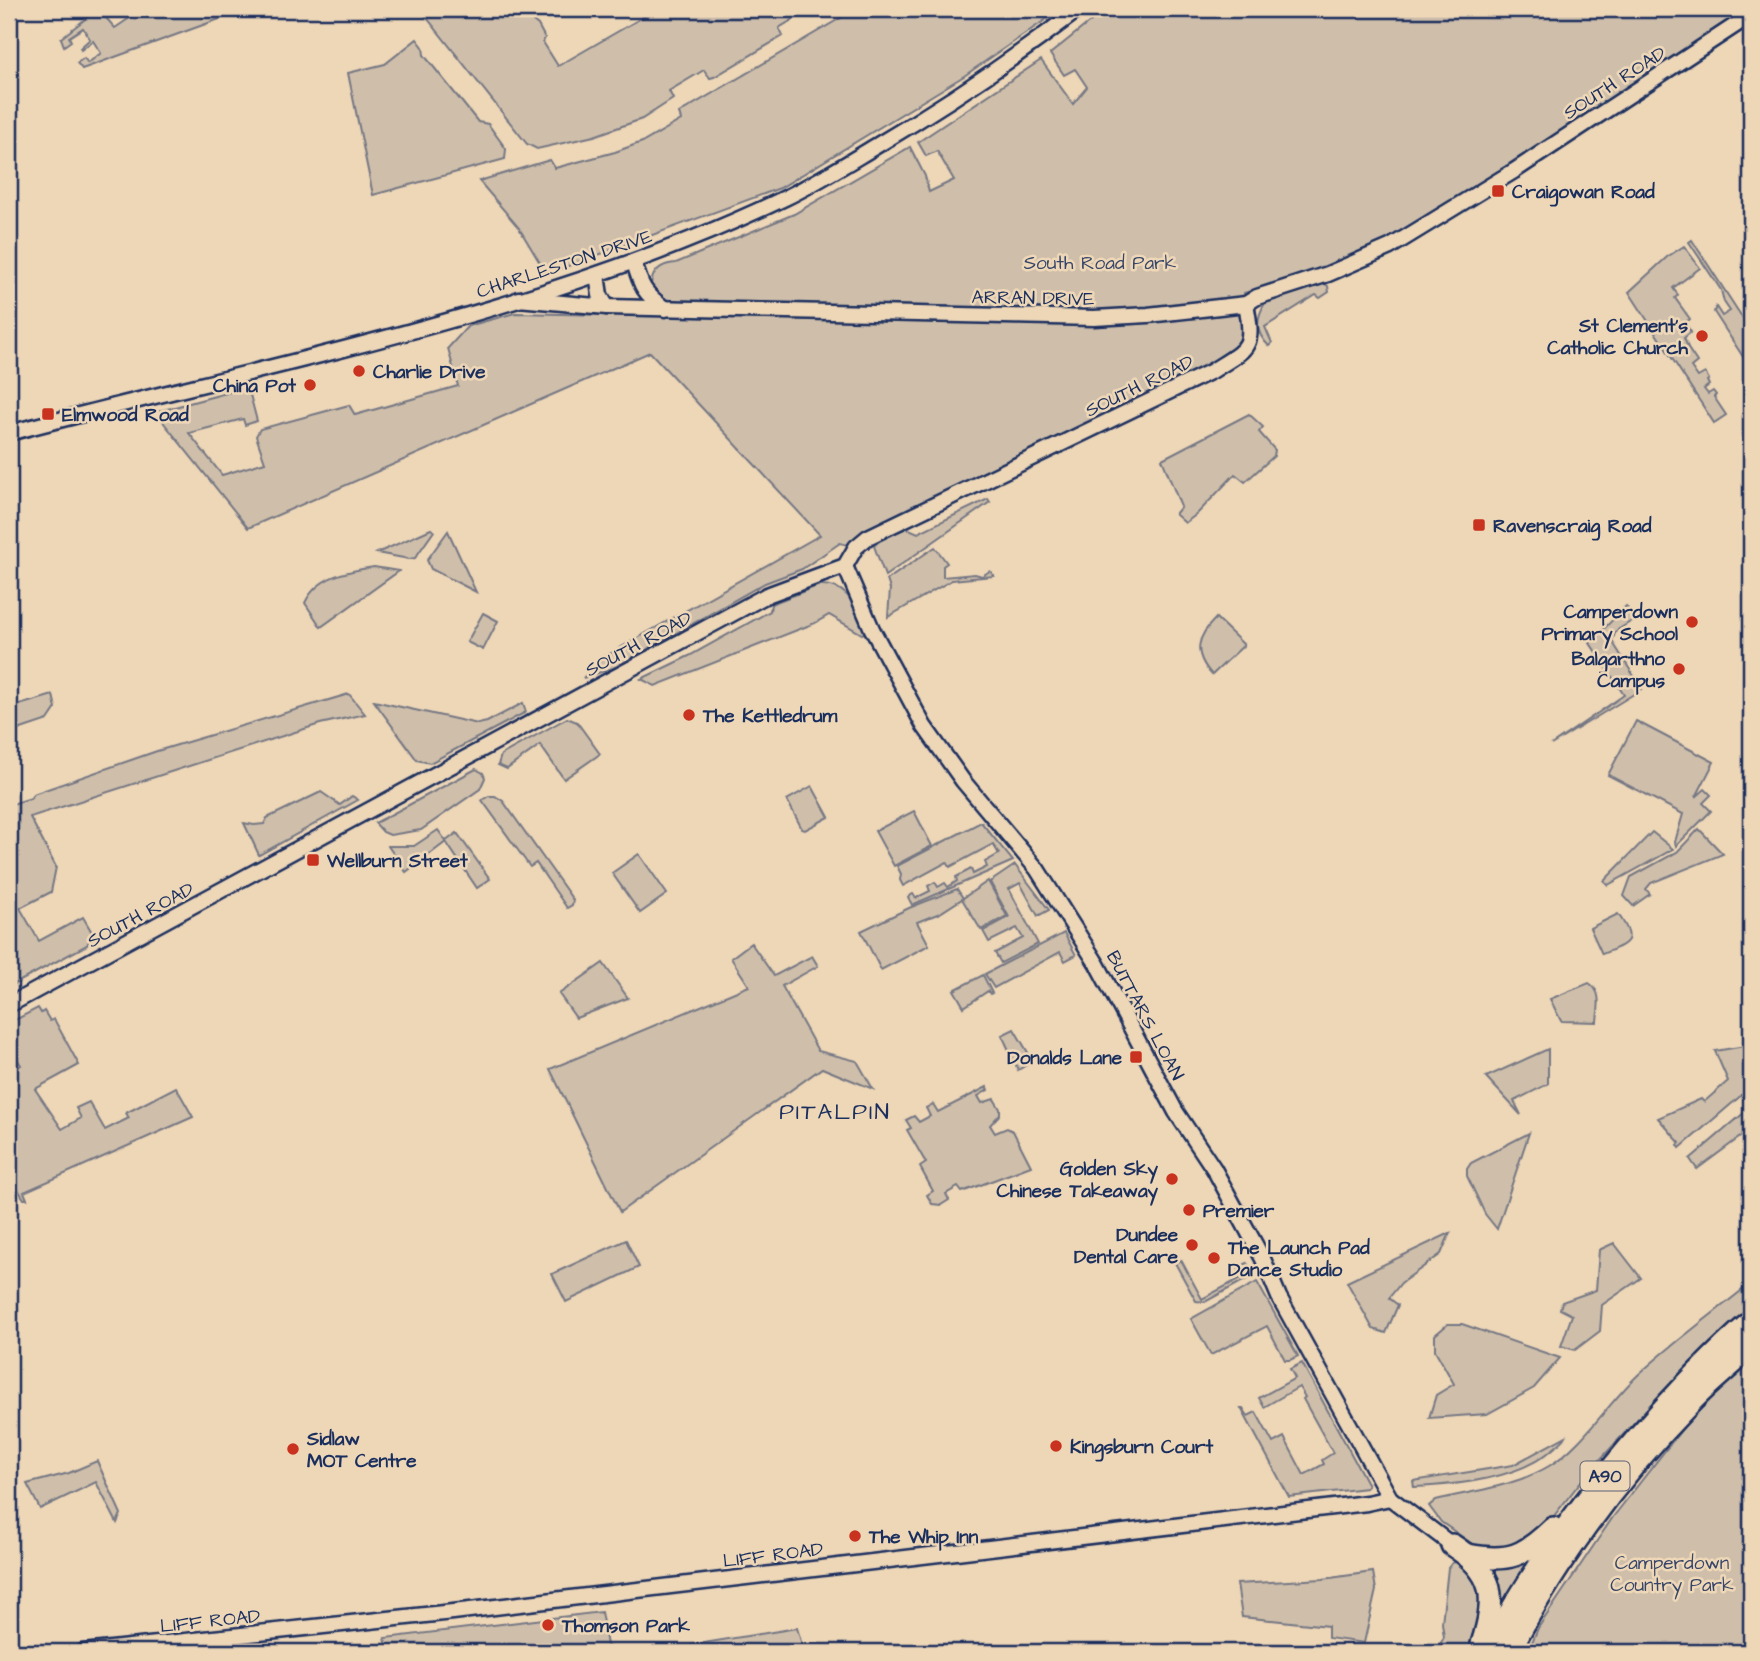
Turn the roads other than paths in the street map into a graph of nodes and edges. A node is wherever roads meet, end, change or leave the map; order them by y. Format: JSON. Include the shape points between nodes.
{"nodes":[{"id":1,"x":1079,"y":9,"type":"edge"},
{"id":2,"x":1751,"y":15,"type":"edge"},
{"id":3,"x":1390,"y":247,"type":"joint"},
{"id":4,"x":634,"y":262,"type":"junction"},
{"id":5,"x":597,"y":275,"type":"junction"},
{"id":6,"x":518,"y":299,"type":"junction"},
{"id":7,"x":1246,"y":304,"type":"junction"},
{"id":8,"x":607,"y":307,"type":"junction"},
{"id":9,"x":664,"y":309,"type":"junction"},
{"id":10,"x":9,"y":433,"type":"edge"},
{"id":11,"x":845,"y":566,"type":"junction"},
{"id":12,"x":9,"y":1005,"type":"edge"},
{"id":13,"x":1751,"y":1322,"type":"edge"},
{"id":14,"x":1751,"y":1347,"type":"edge"},
{"id":15,"x":1589,"y":1494,"type":"junction"},
{"id":16,"x":1390,"y":1498,"type":"junction"},
{"id":17,"x":1460,"y":1550,"type":"junction"},
{"id":18,"x":83,"y":1652,"type":"edge"},
{"id":19,"x":1479,"y":1652,"type":"edge"},
{"id":20,"x":1488,"y":1652,"type":"edge"},
{"id":21,"x":1509,"y":1652,"type":"edge"}],
"edges":[{"from":1,"to":4,"type":"street","name":"CHARLESTON DRIVE","via":[[991,75],[842,167],[786,198]]},
{"from":2,"to":3,"type":"street","name":"SOUTH ROAD"},
{"from":3,"to":7,"type":"street","name":"ARRAN DRIVE"},
{"from":4,"to":5,"type":"street","name":"CHARLESTON DRIVE"},
{"from":4,"to":9,"type":"street","via":[[641,286]]},
{"from":5,"to":6,"type":"street","name":"CHARLESTON DRIVE"},
{"from":5,"to":8,"type":"street"},
{"from":6,"to":8,"type":"street","name":"ARRAN DRIVE"},
{"from":6,"to":10,"type":"street","name":"CHARLESTON DRIVE"},
{"from":7,"to":9,"type":"street","name":"ARRAN DRIVE","via":[[1094,318]]},
{"from":7,"to":11,"type":"street","name":"SOUTH ROAD","via":[[1250,342],[1242,352],[1212,371],[867,537]]},
{"from":8,"to":9,"type":"street","name":"ARRAN DRIVE"},
{"from":11,"to":12,"type":"street","name":"SOUTH ROAD","via":[[767,595]]},
{"from":11,"to":16,"type":"street","name":"BUTTARS LOAN","via":[[872,629],[924,726],[963,781],[1037,869],[1101,971],[1176,1112],[1214,1169]]},
{"from":13,"to":15,"type":"highway","number":"A90","via":[[1683,1386]]},
{"from":14,"to":21,"type":"highway","number":"A90","via":[[1692,1401],[1637,1463],[1578,1539]]},
{"from":15,"to":17,"type":"highway","via":[[1520,1555],[1486,1558]]},
{"from":15,"to":20,"type":"highway","number":"A90"},
{"from":16,"to":17,"type":"street"},
{"from":16,"to":18,"type":"street","name":"LIFF ROAD","via":[[453,1612]]},
{"from":17,"to":19,"type":"highway","via":[[1487,1582],[1492,1598]]}]}
